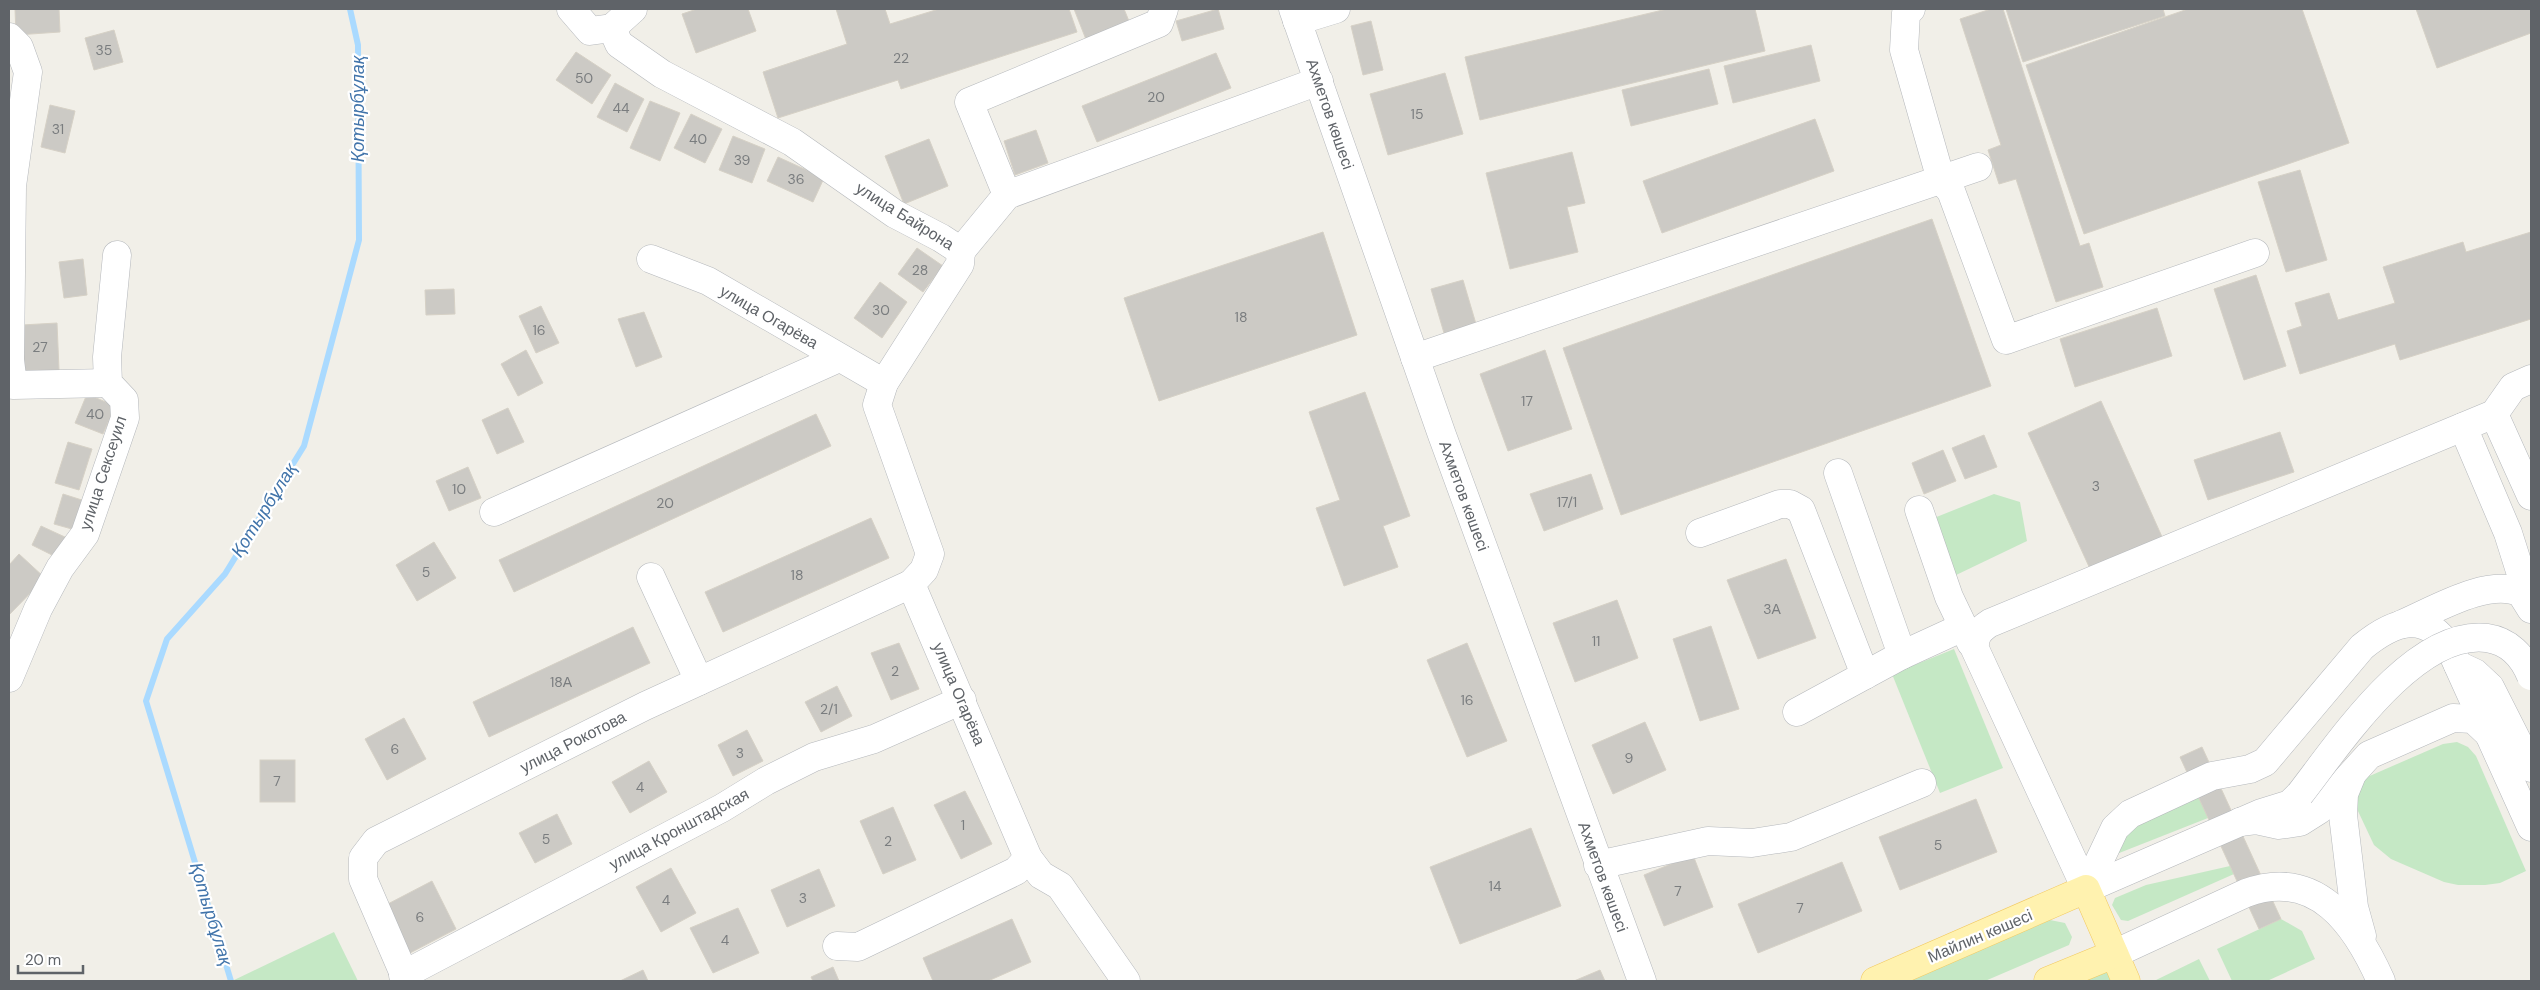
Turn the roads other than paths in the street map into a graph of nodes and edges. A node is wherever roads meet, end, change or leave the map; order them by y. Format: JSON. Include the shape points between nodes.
{"nodes":[{"id":1,"x":571,"y":9,"type":"edge"},
{"id":2,"x":633,"y":9,"type":"edge"},
{"id":3,"x":1164,"y":9,"type":"edge"},
{"id":4,"x":1336,"y":9,"type":"edge"},
{"id":5,"x":1910,"y":9,"type":"edge"},
{"id":6,"x":1295,"y":15,"type":"edge"},
{"id":7,"x":612,"y":28,"type":"junction"},
{"id":8,"x":9,"y":37,"type":"edge"},
{"id":9,"x":1319,"y":81,"type":"junction"},
{"id":10,"x":1978,"y":168,"type":"dead end"},
{"id":11,"x":1941,"y":180,"type":"junction"},
{"id":12,"x":1007,"y":195,"type":"junction"},
{"id":13,"x":961,"y":251,"type":"junction"},
{"id":14,"x":2255,"y":253,"type":"dead end"},
{"id":15,"x":117,"y":255,"type":"dead end"},
{"id":16,"x":651,"y":259,"type":"dead end"},
{"id":17,"x":839,"y":358,"type":"junction"},
{"id":18,"x":1415,"y":358,"type":"junction"},
{"id":19,"x":2531,"y":379,"type":"edge"},
{"id":20,"x":108,"y":383,"type":"junction"},
{"id":21,"x":884,"y":383,"type":"junction"},
{"id":22,"x":2494,"y":414,"type":"junction"},
{"id":23,"x":2463,"y":428,"type":"junction"},
{"id":24,"x":1838,"y":473,"type":"dead end"},
{"id":25,"x":2531,"y":496,"type":"edge"},
{"id":26,"x":1918,"y":510,"type":"dead end"},
{"id":27,"x":494,"y":512,"type":"dead end"},
{"id":28,"x":1700,"y":533,"type":"dead end"},
{"id":29,"x":651,"y":577,"type":"dead end"},
{"id":30,"x":911,"y":584,"type":"junction"},
{"id":31,"x":2531,"y":607,"type":"edge"},
{"id":32,"x":2397,"y":626,"type":"junction"},
{"id":33,"x":1969,"y":638,"type":"junction"},
{"id":34,"x":1902,"y":655,"type":"junction"},
{"id":35,"x":2458,"y":665,"type":"junction"},
{"id":36,"x":1865,"y":675,"type":"junction"},
{"id":37,"x":2531,"y":676,"type":"edge"},
{"id":38,"x":9,"y":678,"type":"edge"},
{"id":39,"x":698,"y":681,"type":"junction"},
{"id":40,"x":962,"y":700,"type":"junction"},
{"id":41,"x":1797,"y":712,"type":"dead end"},
{"id":42,"x":2489,"y":734,"type":"junction"},
{"id":43,"x":2531,"y":768,"type":"edge"},
{"id":44,"x":2354,"y":772,"type":"junction"},
{"id":45,"x":1922,"y":783,"type":"dead end"},
{"id":46,"x":2240,"y":822,"type":"junction"},
{"id":47,"x":2531,"y":827,"type":"edge"},
{"id":48,"x":1028,"y":858,"type":"junction"},
{"id":49,"x":1598,"y":865,"type":"junction"},
{"id":50,"x":2086,"y":889,"type":"junction"},
{"id":51,"x":837,"y":946,"type":"dead end"},
{"id":52,"x":2367,"y":949,"type":"junction"},
{"id":53,"x":2114,"y":954,"type":"junction"},
{"id":54,"x":405,"y":978,"type":"edge"},
{"id":55,"x":1126,"y":981,"type":"edge"},
{"id":56,"x":1642,"y":981,"type":"edge"},
{"id":57,"x":1875,"y":981,"type":"edge"},
{"id":58,"x":2048,"y":981,"type":"edge"},
{"id":59,"x":2126,"y":981,"type":"edge"},
{"id":60,"x":2381,"y":981,"type":"edge"}],
"edges":[{"from":1,"to":7,"type":"street","via":[[590,31]]},
{"from":2,"to":7,"type":"street"},
{"from":3,"to":12,"type":"street","via":[[1159,23],[969,102]]},
{"from":4,"to":6,"type":"street"},
{"from":5,"to":11,"type":"street","via":[[1906,13],[1904,50]]},
{"from":6,"to":9,"type":"street","name":"Ахметов көшесі"},
{"from":7,"to":13,"type":"street","name":"улица Байрона","via":[[619,44],[662,74],[792,142],[895,214]]},
{"from":8,"to":20,"type":"street","via":[[19,47],[28,72],[12,186],[10,360],[13,385]]},
{"from":9,"to":12,"type":"street"},
{"from":9,"to":18,"type":"street","name":"Ахметов көшесі"},
{"from":10,"to":11,"type":"street"},
{"from":11,"to":14,"type":"street","via":[[1951,191],[2006,340]]},
{"from":11,"to":18,"type":"street"},
{"from":12,"to":13,"type":"street","name":"улица Байрона"},
{"from":13,"to":21,"type":"street","via":[[960,264]]},
{"from":15,"to":20,"type":"street","via":[[107,357]]},
{"from":16,"to":17,"type":"street","name":"улица Огарёва","via":[[708,281]]},
{"from":17,"to":21,"type":"street","name":"улица Огарёва"},
{"from":17,"to":27,"type":"street"},
{"from":18,"to":49,"type":"street","name":"Ахметов көшесі"},
{"from":19,"to":22,"type":"street","via":[[2514,387]]},
{"from":20,"to":38,"type":"street","name":"улица Сексеуил","via":[[124,400],[124,418],[85,534],[60,568],[42,601]]},
{"from":21,"to":30,"type":"street","via":[[878,405],[882,421],[930,554],[924,570]]},
{"from":22,"to":23,"type":"street"},
{"from":22,"to":25,"type":"street"},
{"from":23,"to":31,"type":"street","via":[[2508,532]]},
{"from":23,"to":33,"type":"street","via":[[1990,623]]},
{"from":24,"to":34,"type":"street"},
{"from":26,"to":33,"type":"street","via":[[1949,597]]},
{"from":28,"to":36,"type":"street","via":[[1780,504],[1790,504],[1802,510]]},
{"from":29,"to":39,"type":"street"},
{"from":30,"to":39,"type":"street","name":"улица Рокотова"},
{"from":30,"to":40,"type":"street","name":"улица Огарёва"},
{"from":31,"to":32,"type":"street","via":[[2514,590],[2488,589]]},
{"from":32,"to":35,"type":"street","via":[[2417,623],[2431,627],[2445,640]]},
{"from":32,"to":50,"type":"street","via":[[2371,640],[2354,656],[2265,762],[2250,769],[2212,776],[2130,814],[2115,828]]},
{"from":33,"to":34,"type":"street"},
{"from":33,"to":50,"type":"street"},
{"from":34,"to":36,"type":"street"},
{"from":35,"to":42,"type":"street"},
{"from":35,"to":43,"type":"street","via":[[2475,673],[2490,687]]},
{"from":36,"to":41,"type":"street"},
{"from":37,"to":46,"type":"street","bridge":true,"via":[[2511,648],[2490,639],[2467,638],[2436,650],[2381,692],[2290,804]]},
{"from":39,"to":54,"type":"street","name":"улица Рокотова","via":[[376,841],[363,858],[363,879]]},
{"from":40,"to":48,"type":"street","name":"улица Огарёва"},
{"from":40,"to":54,"type":"street","name":"улица Кронштадская","via":[[874,739],[814,757]]},
{"from":42,"to":44,"type":"street","via":[[2473,719],[2453,718],[2369,755]]},
{"from":42,"to":47,"type":"street"},
{"from":44,"to":46,"type":"street","via":[[2319,810],[2300,822],[2279,825],[2256,820]]},
{"from":44,"to":52,"type":"street","via":[[2344,794],[2343,815],[2356,921]]},
{"from":45,"to":49,"type":"street","via":[[1791,837],[1752,842],[1708,841]]},
{"from":46,"to":50,"type":"street"},
{"from":48,"to":51,"type":"street","via":[[1016,871],[858,947]]},
{"from":48,"to":55,"type":"street","name":"улица Огарёва","via":[[1041,876],[1060,886]]},
{"from":49,"to":56,"type":"street","name":"Ахметов көшесі"},
{"from":50,"to":53,"type":"main road"},
{"from":50,"to":57,"type":"main road","name":"Майлин көшесі"},
{"from":52,"to":53,"type":"street","via":[[2347,921],[2323,900],[2305,891],[2280,887],[2246,893]]},
{"from":52,"to":60,"type":"street"},
{"from":53,"to":58,"type":"main road"},
{"from":53,"to":59,"type":"main road"}]}
